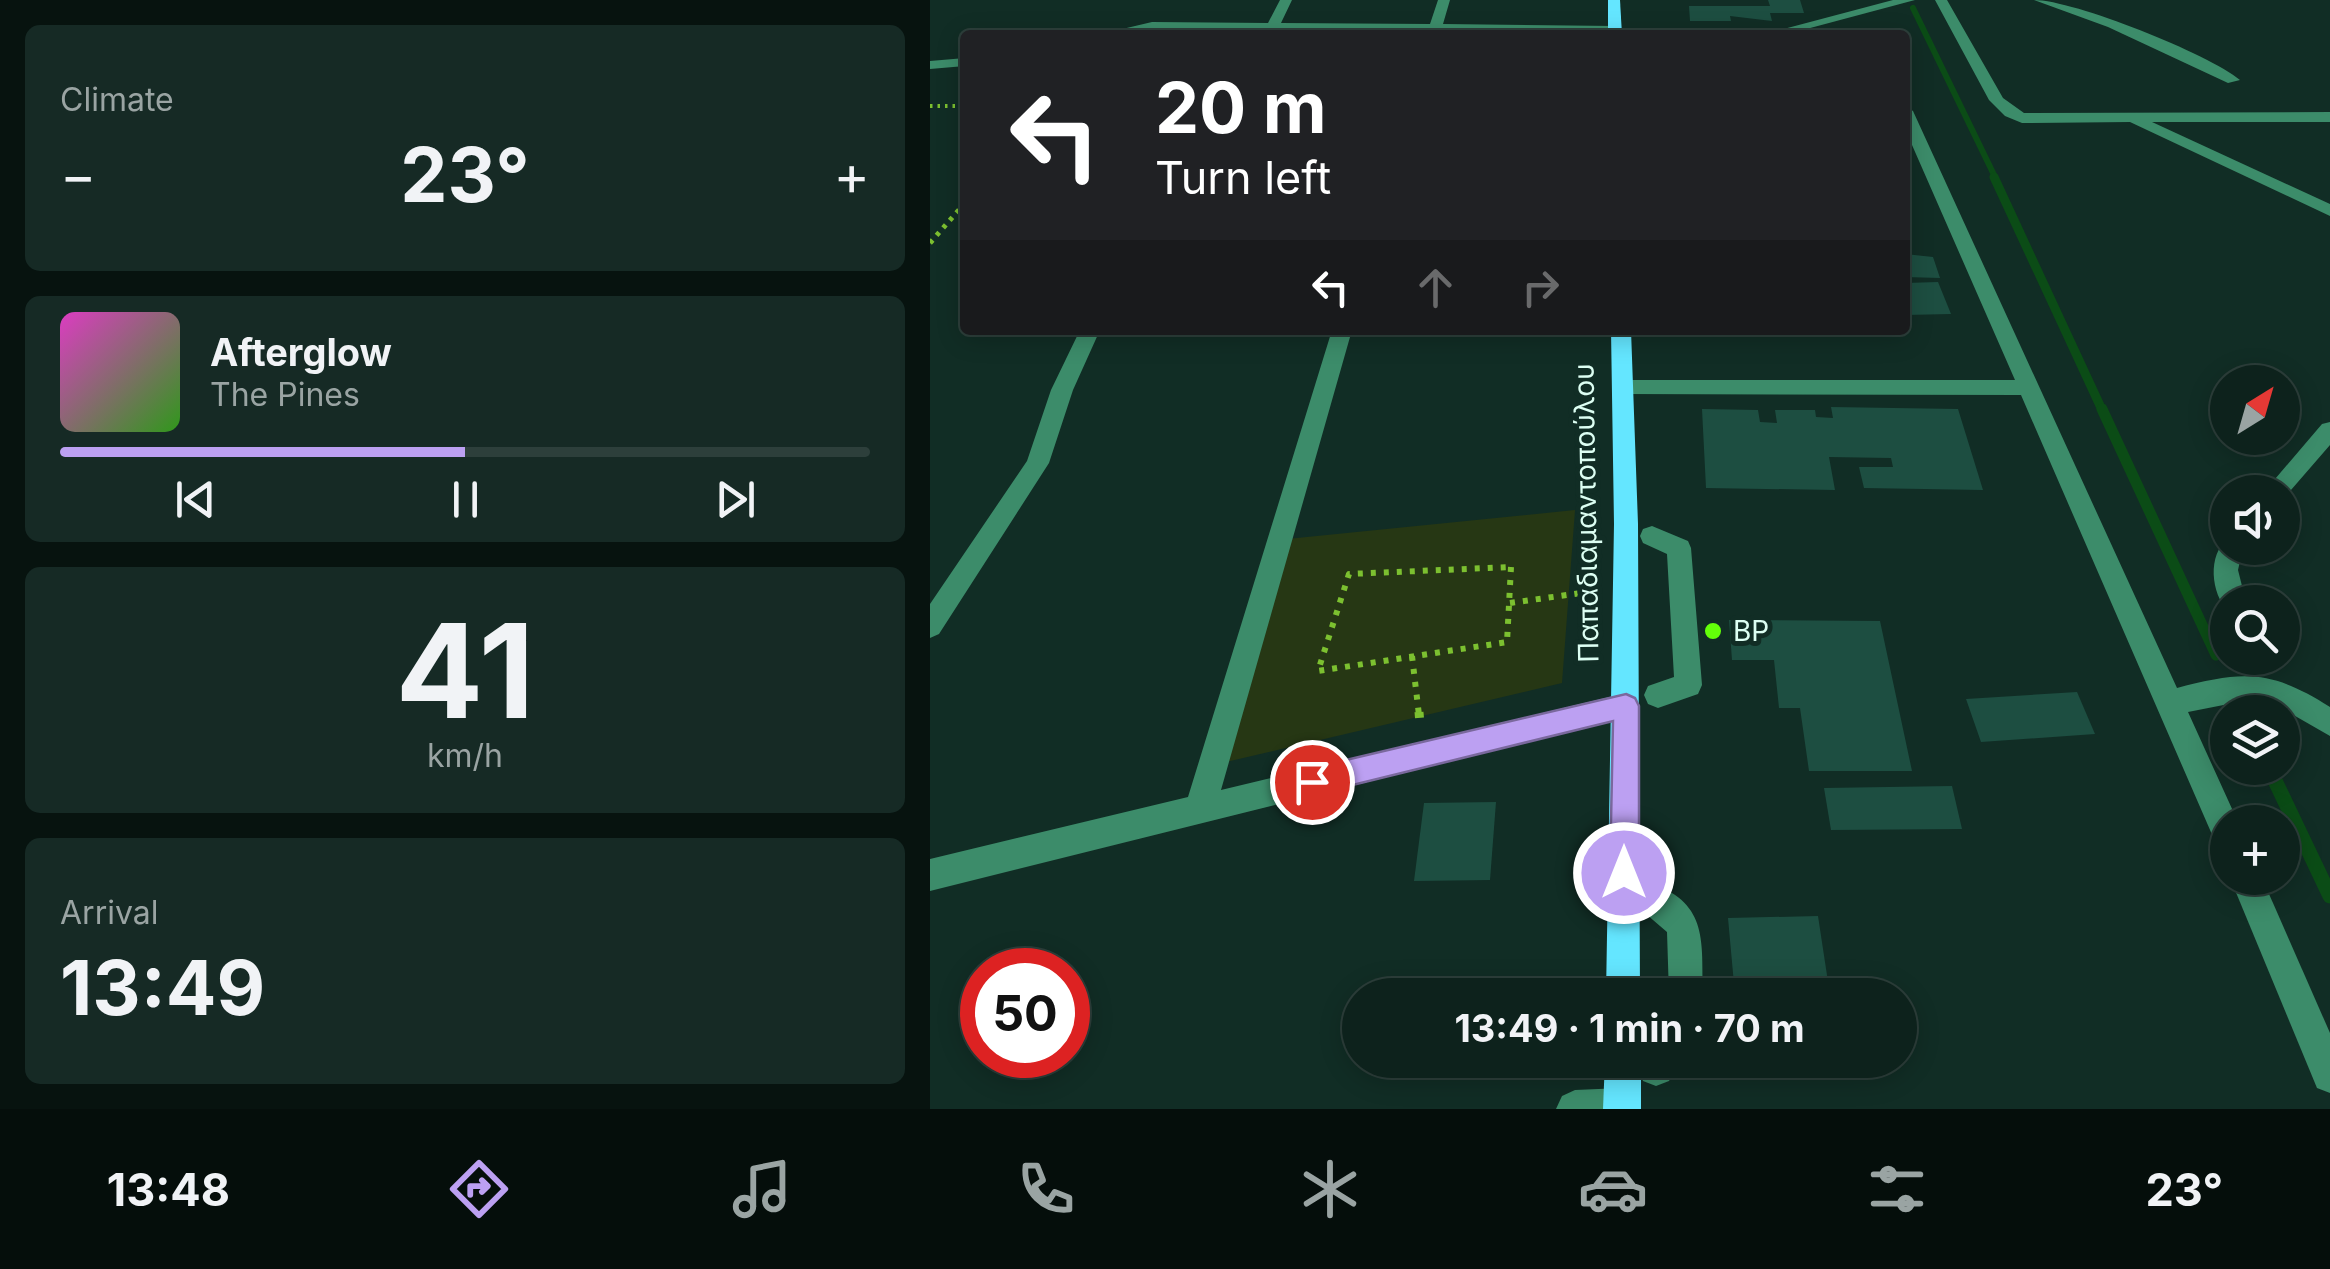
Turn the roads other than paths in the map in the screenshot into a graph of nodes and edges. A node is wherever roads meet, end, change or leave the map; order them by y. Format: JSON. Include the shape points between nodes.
{"nodes":[{"id":1,"x":1286,"y":0,"type":"edge"},
{"id":2,"x":1444,"y":0,"type":"edge"},
{"id":3,"x":1614,"y":0,"type":"edge"},
{"id":4,"x":1909,"y":0,"type":"edge"},
{"id":5,"x":1941,"y":0,"type":"edge"},
{"id":6,"x":2041,"y":0,"type":"edge"},
{"id":7,"x":1844,"y":17,"type":"junction"},
{"id":8,"x":1436,"y":28,"type":"junction"},
{"id":9,"x":1862,"y":29,"type":"dead end"},
{"id":10,"x":1131,"y":30,"type":"edge"},
{"id":11,"x":1246,"y":30,"type":"edge"},
{"id":12,"x":1271,"y":30,"type":"edge"},
{"id":13,"x":1325,"y":30,"type":"edge"},
{"id":14,"x":1508,"y":30,"type":"edge"},
{"id":15,"x":1615,"y":30,"type":"edge"},
{"id":16,"x":1789,"y":30,"type":"edge"},
{"id":17,"x":960,"y":62,"type":"edge"},
{"id":18,"x":930,"y":65,"type":"edge"},
{"id":19,"x":2233,"y":80,"type":"dead end"},
{"id":20,"x":2330,"y":117,"type":"edge"},
{"id":21,"x":2132,"y":118,"type":"junction"},
{"id":22,"x":1910,"y":122,"type":"edge"},
{"id":23,"x":2330,"y":211,"type":"edge"},
{"id":24,"x":1088,"y":335,"type":"edge"},
{"id":25,"x":1341,"y":335,"type":"edge"},
{"id":26,"x":1622,"y":335,"type":"edge"},
{"id":27,"x":1623,"y":388,"type":"junction"},
{"id":28,"x":2030,"y":388,"type":"junction"},
{"id":29,"x":2330,"y":430,"type":"edge"},
{"id":30,"x":2291,"y":475,"type":"edge"},
{"id":31,"x":1652,"y":536,"type":"dead end"},
{"id":32,"x":930,"y":626,"type":"edge"},
{"id":33,"x":2263,"y":675,"type":"edge"},
{"id":34,"x":2268,"y":687,"type":"junction"},
{"id":35,"x":1658,"y":696,"type":"dead end"},
{"id":36,"x":2171,"y":703,"type":"junction"},
{"id":37,"x":1626,"y":706,"type":"junction"},
{"id":38,"x":2330,"y":723,"type":"edge"},
{"id":39,"x":2215,"y":805,"type":"edge"},
{"id":40,"x":1200,"y":808,"type":"junction"},
{"id":41,"x":930,"y":875,"type":"edge"},
{"id":42,"x":2253,"y":895,"type":"edge"},
{"id":43,"x":1658,"y":902,"type":"dead end"},
{"id":44,"x":1624,"y":978,"type":"edge"},
{"id":45,"x":1685,"y":978,"type":"edge"},
{"id":46,"x":2330,"y":1075,"type":"edge"},
{"id":47,"x":1639,"y":1078,"type":"edge"},
{"id":48,"x":1622,"y":1108,"type":"edge"},
{"id":49,"x":1575,"y":1109,"type":"edge"}],
"edges":[{"from":1,"to":12,"type":"street"},
{"from":2,"to":8,"type":"street"},
{"from":3,"to":15,"type":"main road"},
{"from":4,"to":7,"type":"street"},
{"from":5,"to":21,"type":"street","via":[[2010,113],[2038,120]]},
{"from":6,"to":19,"type":"street","via":[[2114,24]]},
{"from":7,"to":9,"type":"street"},
{"from":7,"to":16,"type":"street"},
{"from":8,"to":13,"type":"street"},
{"from":8,"to":14,"type":"street"},
{"from":10,"to":11,"type":"street"},
{"from":17,"to":18,"type":"street"},
{"from":20,"to":21,"type":"street"},
{"from":21,"to":23,"type":"street"},
{"from":22,"to":28,"type":"street"},
{"from":24,"to":32,"type":"street","via":[[1038,463]]},
{"from":25,"to":40,"type":"street"},
{"from":26,"to":27,"type":"main road","name":"Παπαδιαμαντοπούλου"},
{"from":27,"to":28,"type":"street"},
{"from":27,"to":37,"type":"main road","name":"Παπαδιαμαντοπούλου"},
{"from":28,"to":36,"type":"street"},
{"from":29,"to":30,"type":"street"},
{"from":31,"to":35,"type":"street","via":[[1679,548],[1688,685]]},
{"from":33,"to":34,"type":"street"},
{"from":34,"to":36,"type":"street","via":[[2245,684]]},
{"from":34,"to":38,"type":"street"},
{"from":36,"to":39,"type":"street"},
{"from":37,"to":40,"type":"street"},
{"from":37,"to":44,"type":"main road","name":"Παπαδιαμαντοπούλου"},
{"from":40,"to":41,"type":"street"},
{"from":42,"to":46,"type":"street"},
{"from":43,"to":45,"type":"street","via":[[1682,924]]},
{"from":47,"to":48,"type":"main road"},
{"from":48,"to":49,"type":"street"}]}
